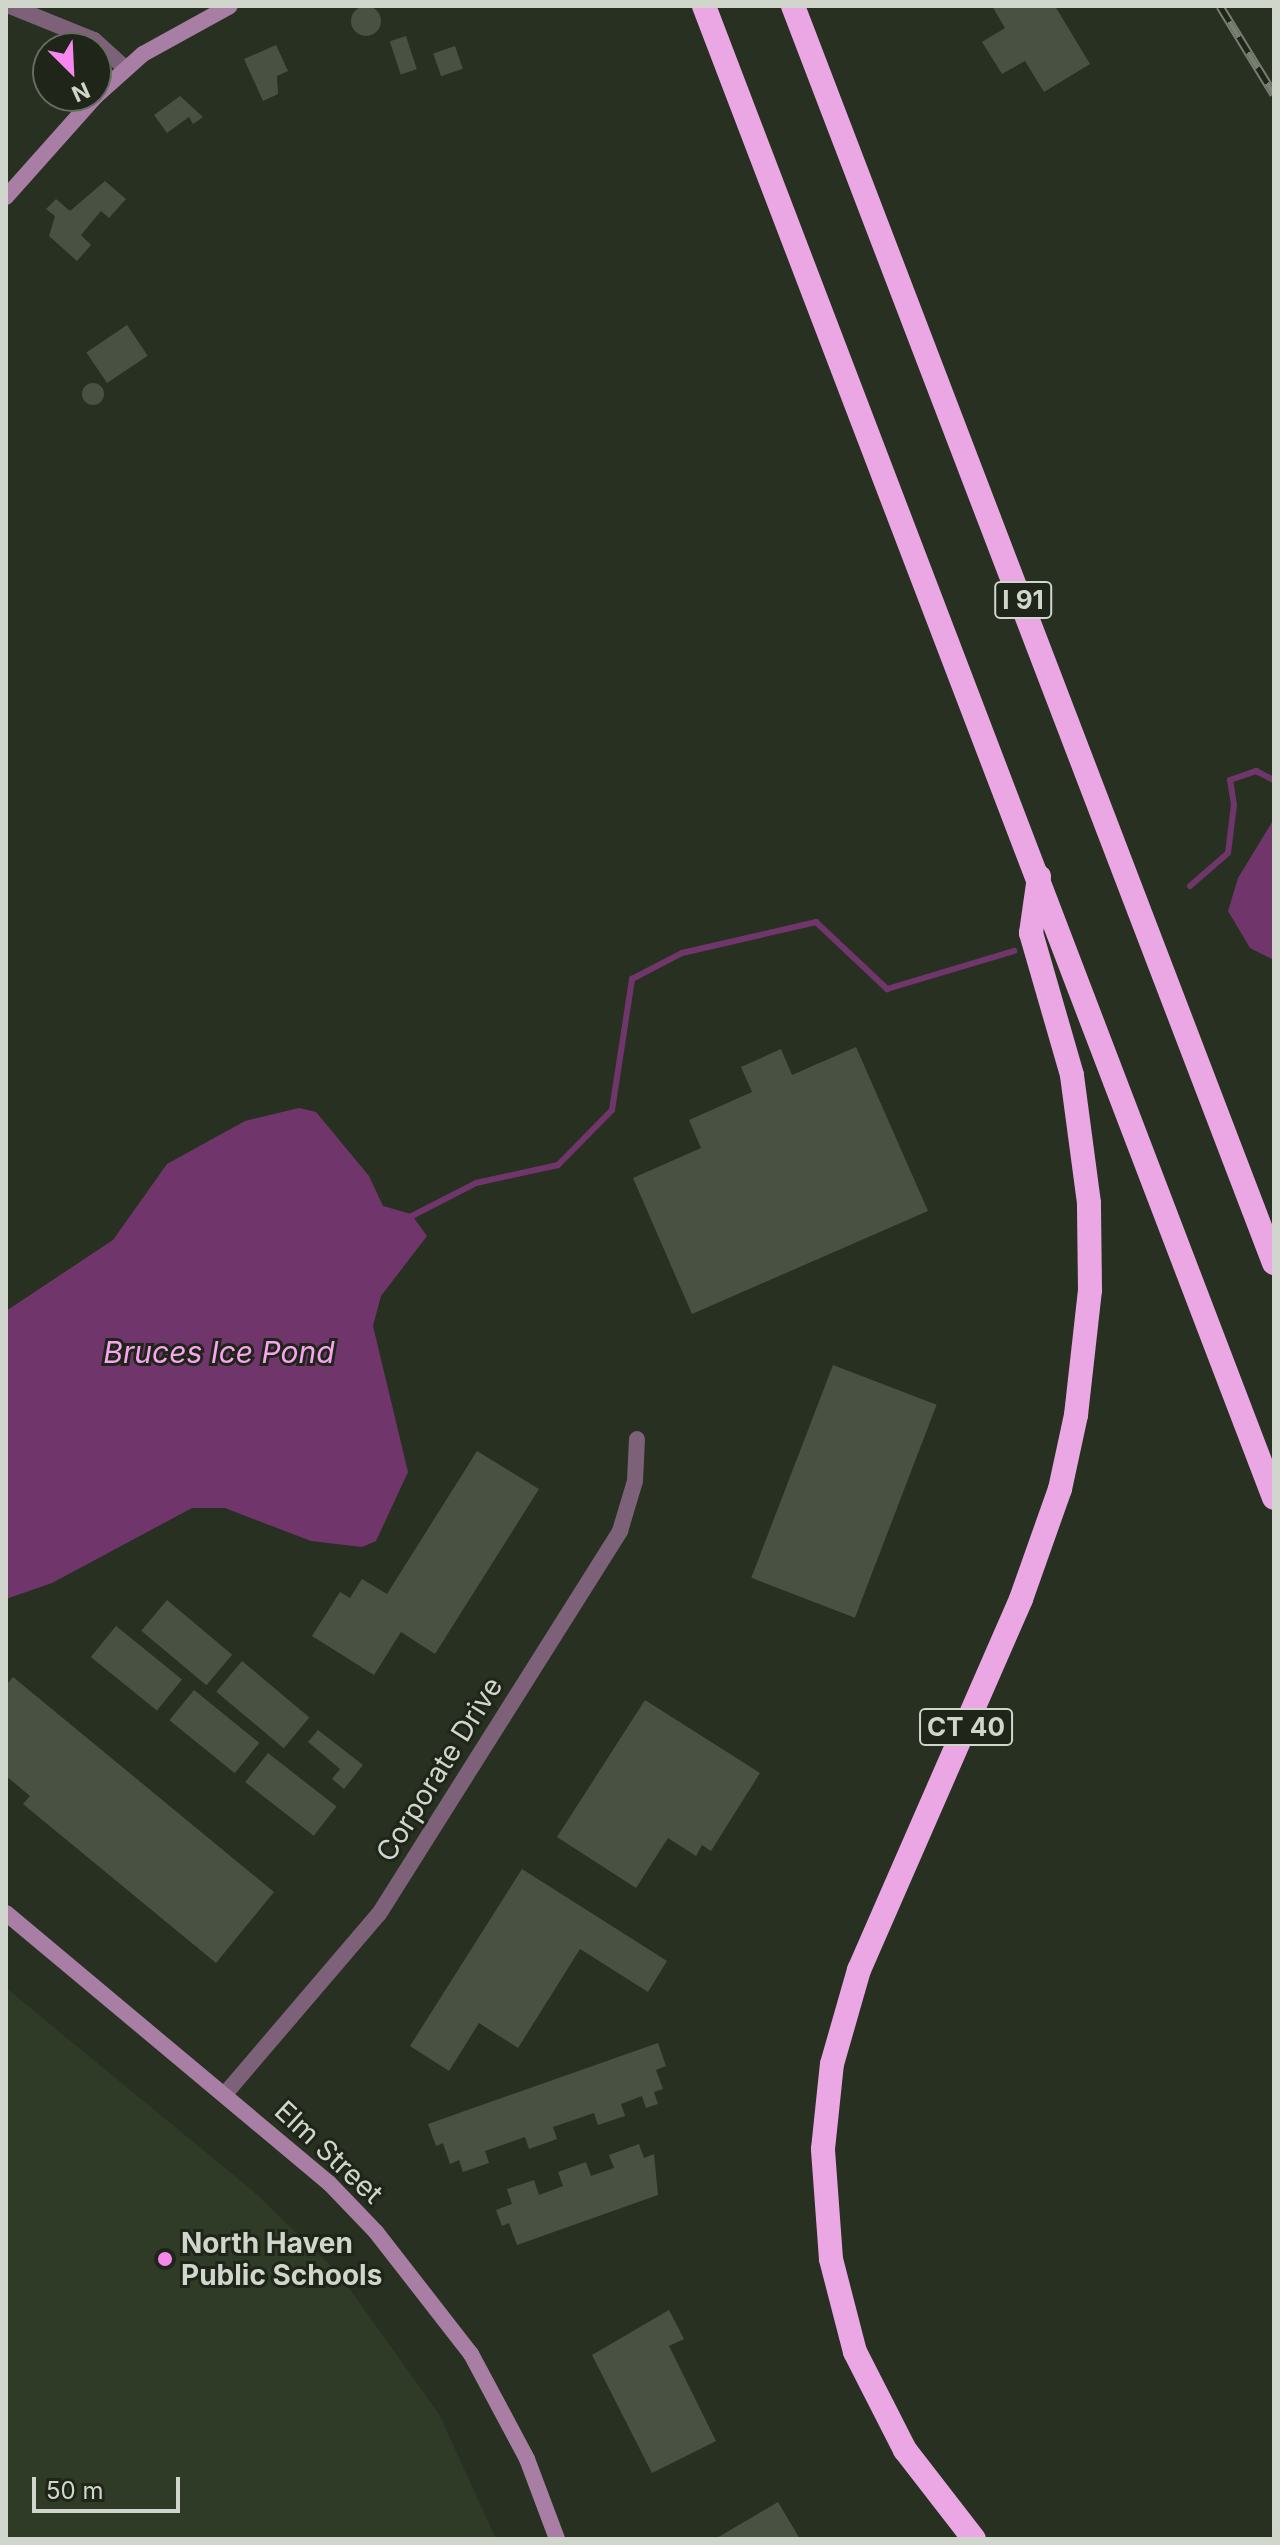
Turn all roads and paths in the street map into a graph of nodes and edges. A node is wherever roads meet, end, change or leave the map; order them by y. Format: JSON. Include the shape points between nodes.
{"nodes":[{"id":1,"x":10,"y":6,"type":"edge"},
{"id":2,"x":230,"y":6,"type":"edge"},
{"id":3,"x":704,"y":6,"type":"edge"},
{"id":4,"x":793,"y":6,"type":"edge"},
{"id":5,"x":125,"y":68,"type":"junction"},
{"id":6,"x":112,"y":81,"type":"edge"},
{"id":7,"x":82,"y":112,"type":"edge"},
{"id":8,"x":6,"y":197,"type":"edge"},
{"id":9,"x":1039,"y":877,"type":"junction"},
{"id":10,"x":1249,"y":1197,"type":"junction"},
{"id":11,"x":1274,"y":1225,"type":"edge"},
{"id":12,"x":1274,"y":1263,"type":"edge"},
{"id":13,"x":637,"y":1439,"type":"dead end"},
{"id":14,"x":1274,"y":1498,"type":"edge"},
{"id":15,"x":6,"y":1913,"type":"edge"},
{"id":16,"x":225,"y":2094,"type":"junction"},
{"id":17,"x":557,"y":2539,"type":"edge"},
{"id":18,"x":974,"y":2539,"type":"edge"}],
"edges":[{"from":1,"to":5,"type":"street","via":[[94,40]]},
{"from":2,"to":5,"type":"street"},
{"from":3,"to":9,"type":"highway"},
{"from":4,"to":10,"type":"highway","number":"I 91"},
{"from":5,"to":6,"type":"street"},
{"from":7,"to":8,"type":"street"},
{"from":9,"to":14,"type":"highway"},
{"from":9,"to":18,"type":"highway","number":"CT 40","via":[[1031,933],[1072,1075],[1089,1203],[1089,1302],[1076,1415],[1060,1489],[1026,1587],[859,1970],[832,2064],[823,2149],[831,2259],[855,2352],[905,2450]]},
{"from":10,"to":11,"type":"highway"},
{"from":10,"to":12,"type":"highway","number":"I 91"},
{"from":13,"to":16,"type":"street","name":"Corporate Drive","via":[[635,1481],[620,1531],[379,1914]]},
{"from":15,"to":16,"type":"street","name":"Elm Street"},
{"from":16,"to":17,"type":"street","name":"Elm Street","via":[[329,2183],[457,2330],[527,2459]]}]}
